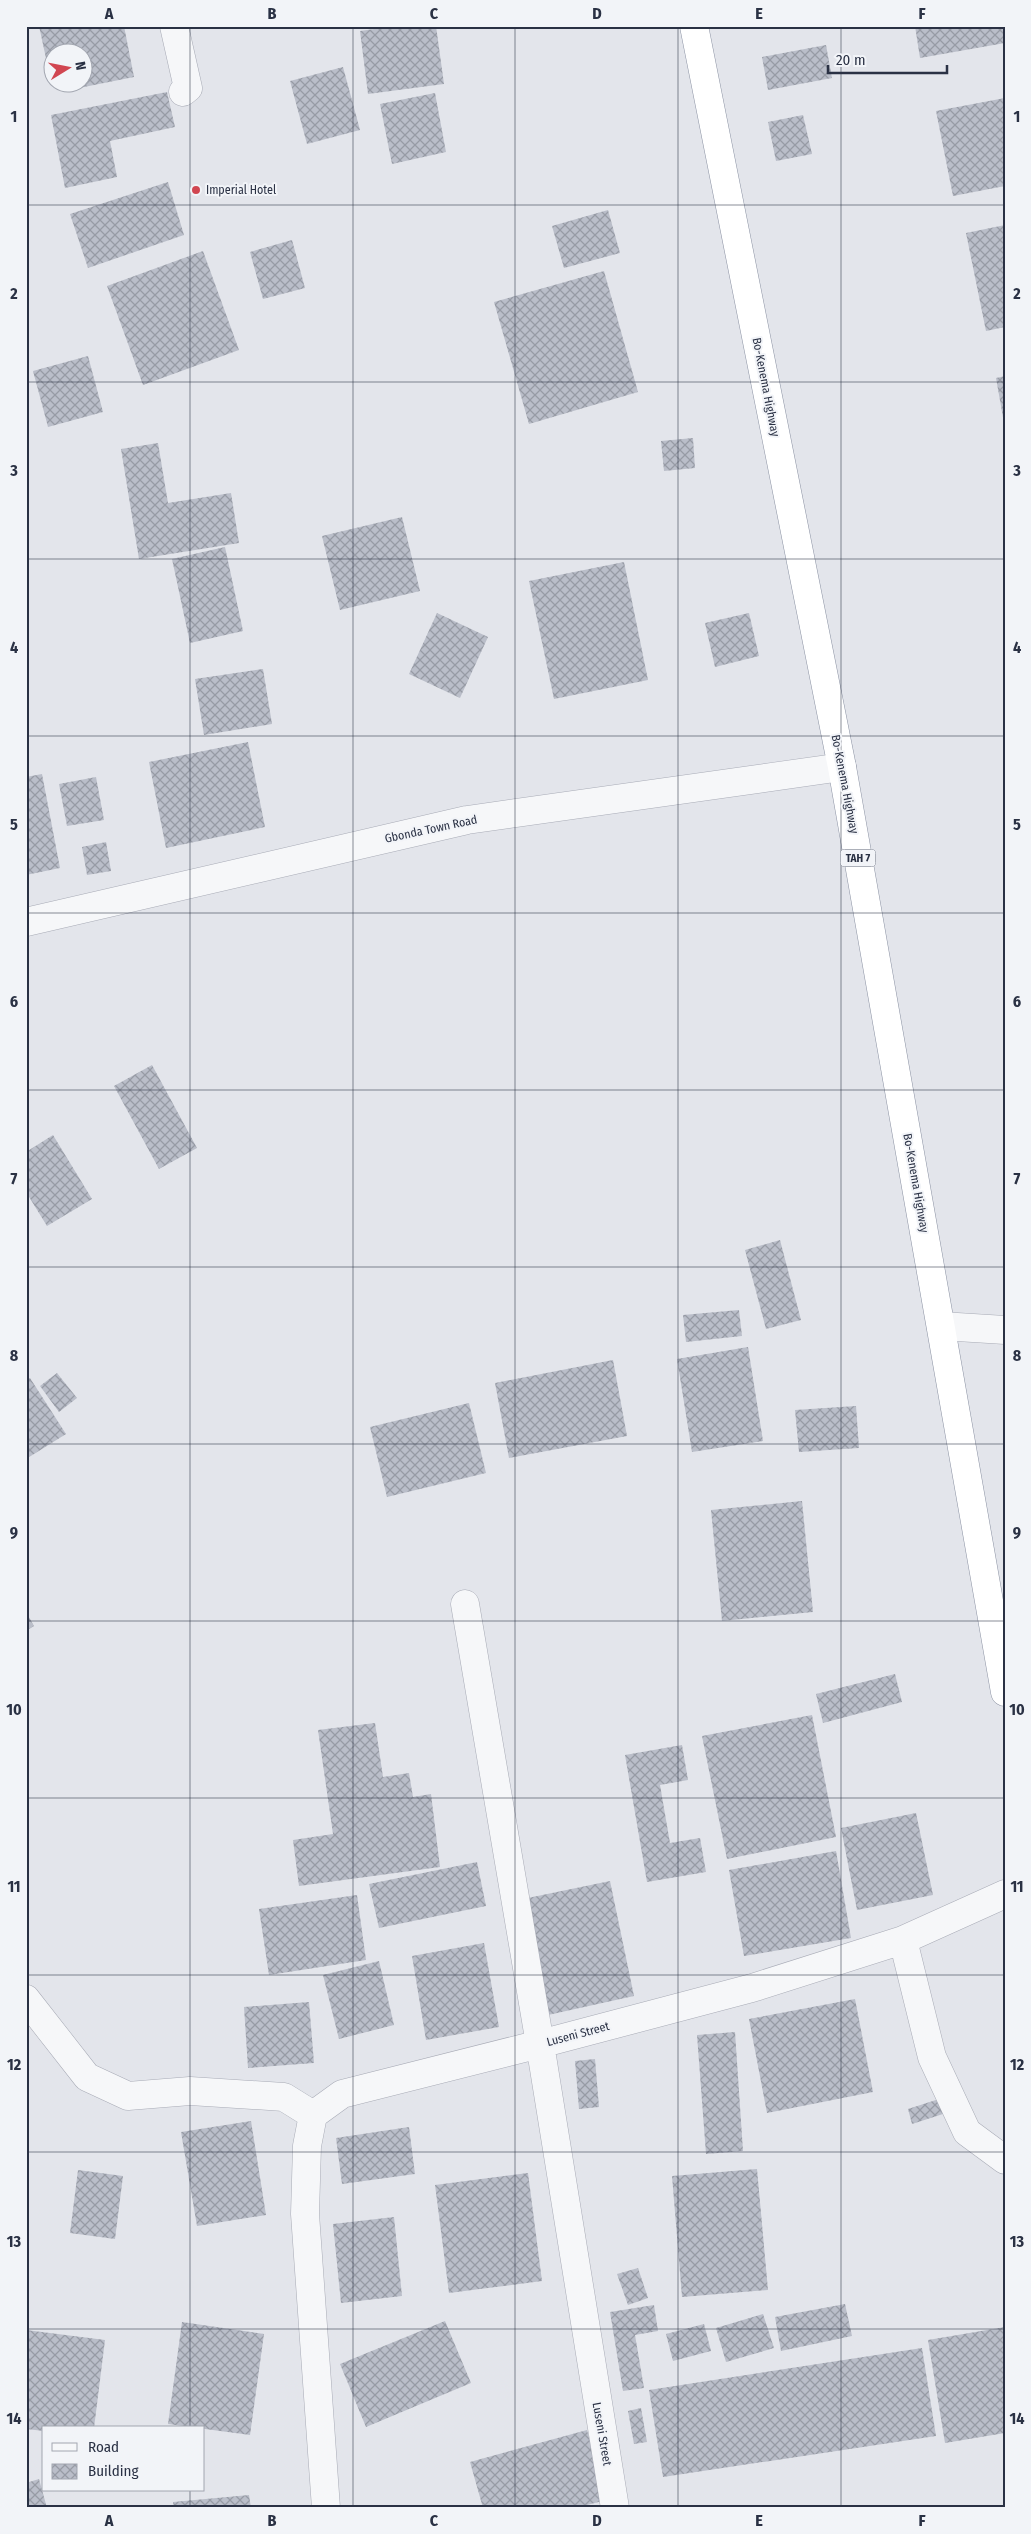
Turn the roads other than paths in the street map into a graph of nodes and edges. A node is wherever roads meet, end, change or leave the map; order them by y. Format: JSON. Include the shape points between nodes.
{"nodes":[{"id":1,"x":174,"y":26,"type":"edge"},
{"id":2,"x":694,"y":26,"type":"edge"},
{"id":3,"x":183,"y":92,"type":"dead end"},
{"id":4,"x":842,"y":767,"type":"junction"},
{"id":5,"x":26,"y":922,"type":"edge"},
{"id":6,"x":941,"y":1326,"type":"junction"},
{"id":7,"x":1005,"y":1330,"type":"edge"},
{"id":8,"x":465,"y":1604,"type":"dead end"},
{"id":9,"x":1005,"y":1692,"type":"edge"},
{"id":10,"x":1005,"y":1894,"type":"edge"},
{"id":11,"x":903,"y":1940,"type":"junction"},
{"id":12,"x":26,"y":1999,"type":"edge"},
{"id":13,"x":540,"y":2044,"type":"junction"},
{"id":14,"x":313,"y":2115,"type":"junction"},
{"id":15,"x":1005,"y":2160,"type":"edge"},
{"id":16,"x":326,"y":2508,"type":"edge"},
{"id":17,"x":615,"y":2508,"type":"edge"}],
"edges":[{"from":1,"to":3,"type":"street","via":[[188,88]]},
{"from":2,"to":4,"type":"highway","name":"Bo-Kenema Highway","number":"TAH 7"},
{"from":4,"to":5,"type":"street","name":"Gbonda Town Road","via":[[467,820]]},
{"from":4,"to":6,"type":"highway","name":"Bo-Kenema Highway","number":"TAH 7"},
{"from":6,"to":7,"type":"street"},
{"from":6,"to":9,"type":"highway","name":"Bo-Kenema Highway","number":"TAH 7"},
{"from":8,"to":13,"type":"street"},
{"from":10,"to":11,"type":"street","name":"Luseni Street"},
{"from":11,"to":13,"type":"street","name":"Luseni Street","via":[[752,1988]]},
{"from":11,"to":15,"type":"street","via":[[932,2057],[967,2132]]},
{"from":12,"to":14,"type":"street","via":[[88,2077],[128,2096],[190,2091],[284,2097]]},
{"from":13,"to":14,"type":"street","via":[[342,2094]]},
{"from":13,"to":17,"type":"street","name":"Luseni Street"},
{"from":14,"to":16,"type":"street","via":[[307,2146],[305,2214]]}]}
